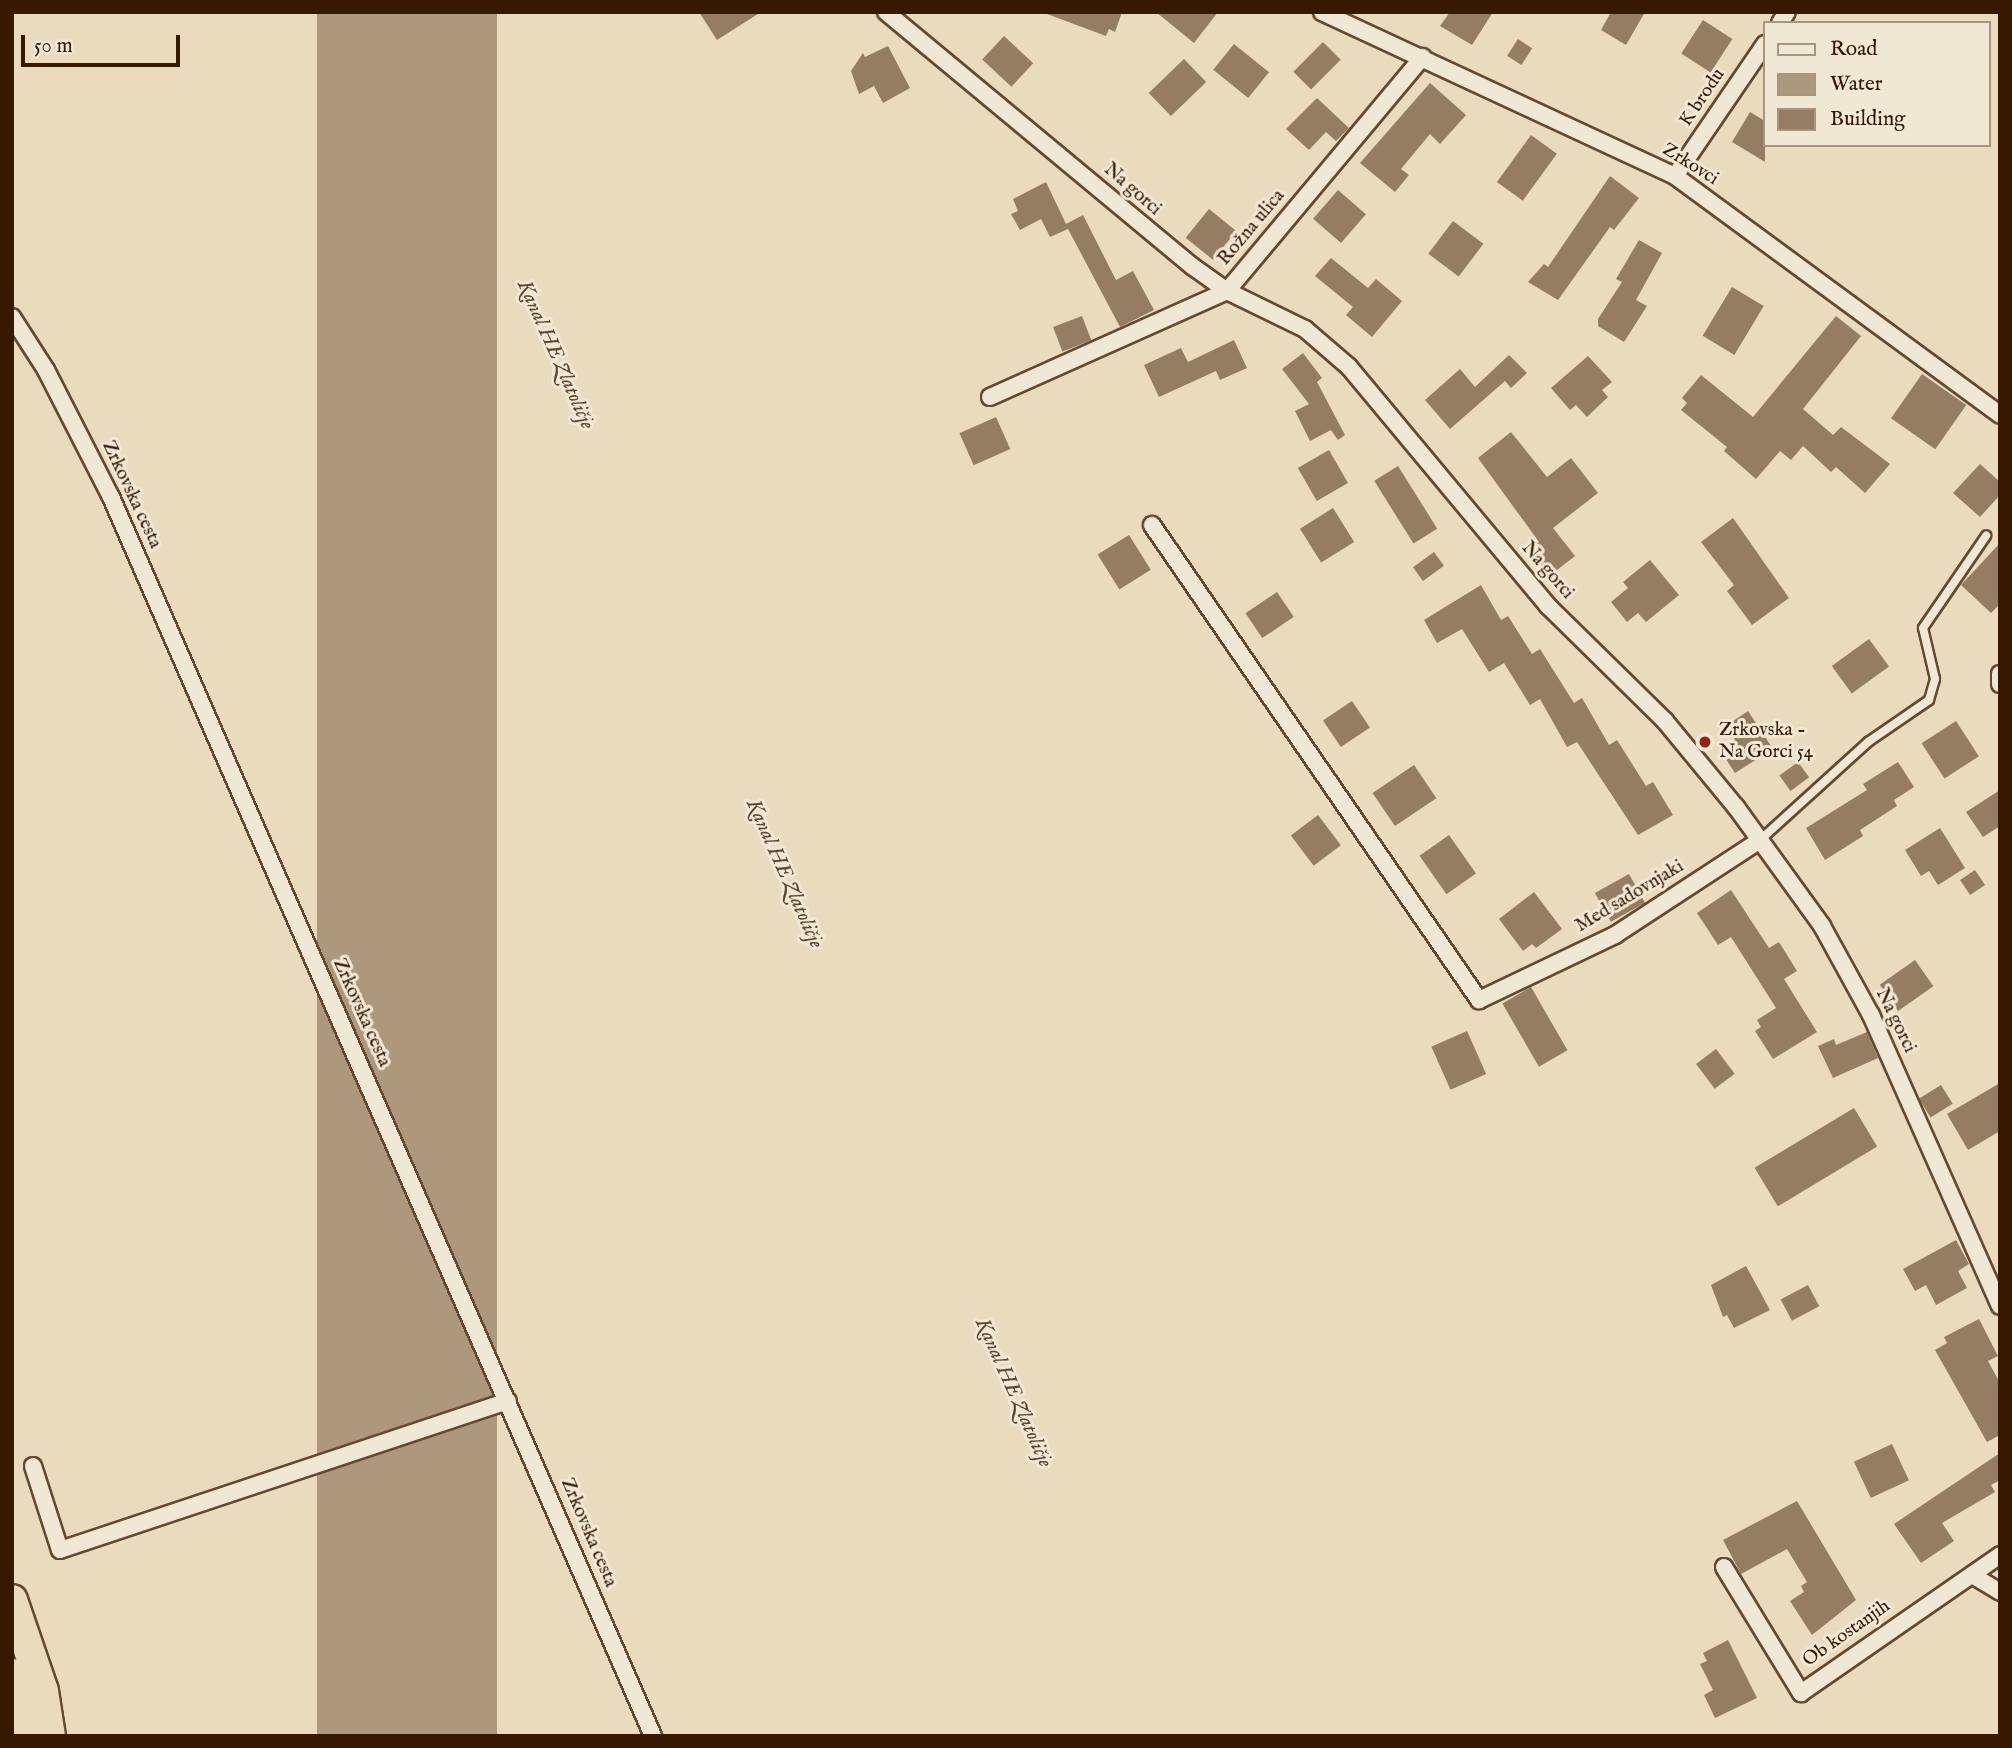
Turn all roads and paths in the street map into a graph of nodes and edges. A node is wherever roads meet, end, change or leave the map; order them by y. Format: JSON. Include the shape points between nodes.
{"nodes":[{"id":1,"x":886,"y":12,"type":"edge"},
{"id":2,"x":1322,"y":12,"type":"edge"},
{"id":3,"x":1764,"y":45,"type":"edge"},
{"id":4,"x":1423,"y":57,"type":"junction"},
{"id":5,"x":1675,"y":176,"type":"junction"},
{"id":6,"x":1227,"y":291,"type":"junction"},
{"id":7,"x":12,"y":317,"type":"edge"},
{"id":8,"x":990,"y":397,"type":"dead end"},
{"id":9,"x":2000,"y":415,"type":"edge"},
{"id":10,"x":1152,"y":525,"type":"dead end"},
{"id":11,"x":1986,"y":536,"type":"dead end"},
{"id":12,"x":2000,"y":674,"type":"edge"},
{"id":13,"x":2000,"y":684,"type":"edge"},
{"id":14,"x":1760,"y":839,"type":"junction"},
{"id":15,"x":1999,"y":1303,"type":"edge"},
{"id":16,"x":509,"y":1401,"type":"junction"},
{"id":17,"x":33,"y":1466,"type":"dead end"},
{"id":18,"x":2000,"y":1555,"type":"edge"},
{"id":19,"x":1724,"y":1567,"type":"dead end"},
{"id":20,"x":1972,"y":1576,"type":"junction"},
{"id":21,"x":2000,"y":1592,"type":"edge"},
{"id":22,"x":12,"y":1601,"type":"edge"},
{"id":23,"x":12,"y":1674,"type":"edge"},
{"id":24,"x":27,"y":1736,"type":"edge"},
{"id":25,"x":50,"y":1736,"type":"edge"},
{"id":26,"x":653,"y":1736,"type":"edge"}],
"edges":[{"from":1,"to":6,"type":"street","name":"Na gorci","via":[[1139,224]]},
{"from":2,"to":4,"type":"street","name":"Zrkovci"},
{"from":3,"to":5,"type":"street","name":"K brodu"},
{"from":4,"to":5,"type":"street","name":"Zrkovci"},
{"from":4,"to":6,"type":"street","name":"Rožna ulica"},
{"from":5,"to":9,"type":"street","name":"Zrkovci"},
{"from":6,"to":8,"type":"street","name":"Rožna ulica"},
{"from":6,"to":14,"type":"street","name":"Na gorci","via":[[1306,329],[1349,367],[1548,606],[1658,713]]},
{"from":7,"to":16,"type":"street","name":"Zrkovska cesta","via":[[46,370],[111,497]]},
{"from":10,"to":14,"type":"street","name":"Med sadovnjaki","via":[[1479,1000],[1615,935]]},
{"from":11,"to":14,"type":"lane","via":[[1923,628],[1935,679],[1929,700],[1868,742]]},
{"from":12,"to":13,"type":"street"},
{"from":14,"to":15,"type":"street","name":"Na gorci","via":[[1822,926],[1871,1015]]},
{"from":16,"to":17,"type":"street","via":[[301,1474],[60,1550]]},
{"from":16,"to":26,"type":"street","name":"Zrkovska cesta"},
{"from":18,"to":20,"type":"street","name":"Ob kostanjih"},
{"from":19,"to":20,"type":"street","name":"Ob kostanjih","via":[[1801,1693]]},
{"from":20,"to":21,"type":"street"},
{"from":22,"to":25,"type":"highway","via":[[43,1691]]},
{"from":23,"to":24,"type":"highway"}]}
